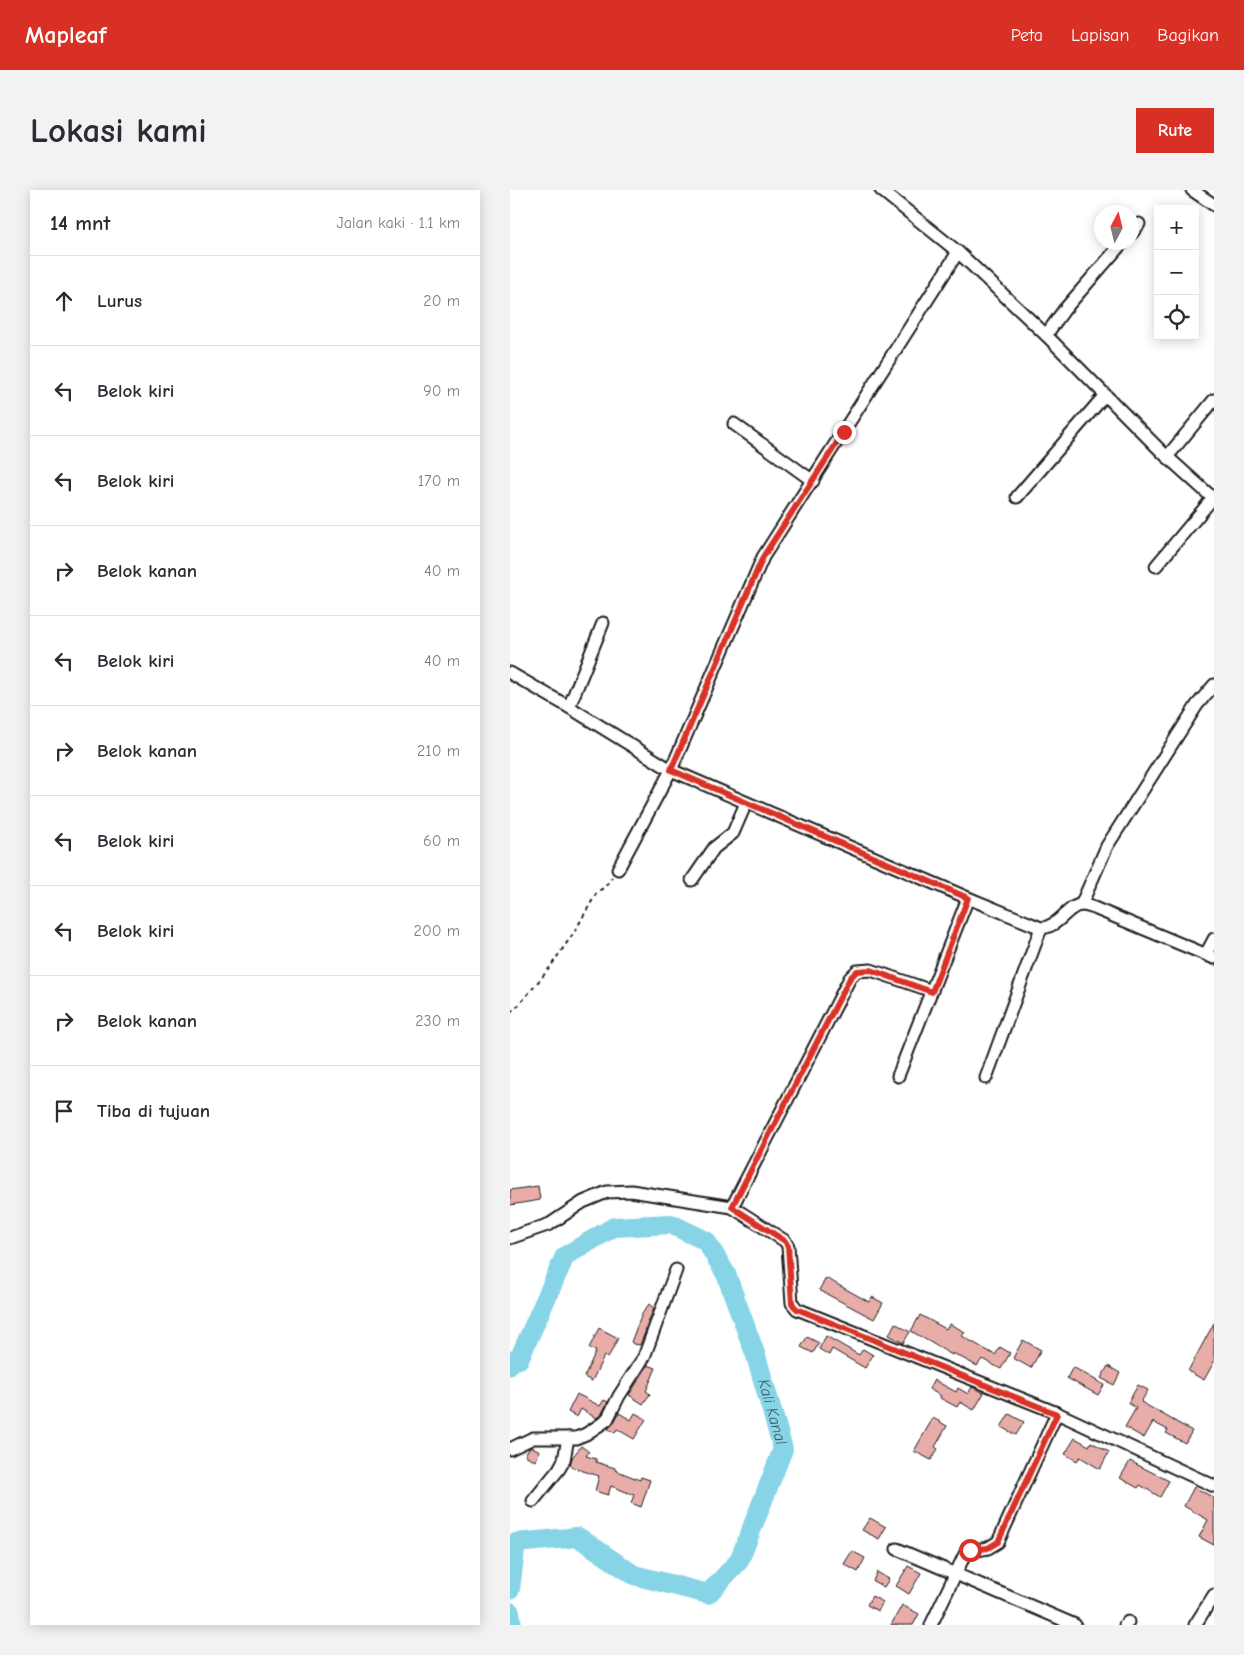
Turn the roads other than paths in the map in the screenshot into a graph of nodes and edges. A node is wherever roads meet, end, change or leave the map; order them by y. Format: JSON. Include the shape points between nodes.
{"nodes":[{"id":1,"x":881,"y":190,"type":"edge"},
{"id":2,"x":1192,"y":190,"type":"edge"},
{"id":3,"x":1214,"y":204,"type":"edge"},
{"id":4,"x":1116,"y":250,"type":"edge"},
{"id":5,"x":958,"y":252,"type":"junction"},
{"id":6,"x":1046,"y":334,"type":"junction"},
{"id":7,"x":1105,"y":394,"type":"junction"},
{"id":8,"x":1214,"y":400,"type":"edge"},
{"id":9,"x":734,"y":424,"type":"dead end"},
{"id":10,"x":1167,"y":457,"type":"junction"},
{"id":11,"x":813,"y":480,"type":"junction"},
{"id":12,"x":1018,"y":497,"type":"dead end"},
{"id":13,"x":1214,"y":499,"type":"edge"},
{"id":14,"x":1156,"y":566,"type":"dead end"},
{"id":15,"x":602,"y":623,"type":"dead end"},
{"id":16,"x":510,"y":673,"type":"edge"},
{"id":17,"x":1214,"y":685,"type":"edge"},
{"id":18,"x":569,"y":706,"type":"junction"},
{"id":19,"x":671,"y":770,"type":"junction"},
{"id":20,"x":746,"y":803,"type":"junction"},
{"id":21,"x":618,"y":869,"type":"road end"},
{"id":22,"x":692,"y":880,"type":"dead end"},
{"id":23,"x":968,"y":898,"type":"junction"},
{"id":24,"x":1081,"y":905,"type":"junction"},
{"id":25,"x":1041,"y":928,"type":"junction"},
{"id":26,"x":1214,"y":940,"type":"edge"},
{"id":27,"x":1210,"y":956,"type":"edge"},
{"id":28,"x":932,"y":992,"type":"junction"},
{"id":29,"x":898,"y":1076,"type":"dead end"},
{"id":30,"x":986,"y":1078,"type":"dead end"},
{"id":31,"x":732,"y":1207,"type":"junction"},
{"id":32,"x":510,"y":1238,"type":"edge"},
{"id":33,"x":676,"y":1270,"type":"dead end"},
{"id":34,"x":1057,"y":1414,"type":"junction"},
{"id":35,"x":568,"y":1438,"type":"junction"},
{"id":36,"x":510,"y":1449,"type":"edge"},
{"id":37,"x":1214,"y":1486,"type":"edge"},
{"id":38,"x":533,"y":1501,"type":"dead end"},
{"id":39,"x":898,"y":1549,"type":"dead end"},
{"id":40,"x":956,"y":1574,"type":"junction"},
{"id":41,"x":1214,"y":1595,"type":"edge"},
{"id":42,"x":931,"y":1625,"type":"edge"},
{"id":43,"x":1074,"y":1625,"type":"edge"},
{"id":44,"x":1195,"y":1625,"type":"edge"}],
"edges":[{"from":1,"to":5,"type":"street"},
{"from":2,"to":3,"type":"street"},
{"from":4,"to":6,"type":"street"},
{"from":5,"to":6,"type":"street"},
{"from":5,"to":11,"type":"street"},
{"from":6,"to":7,"type":"street"},
{"from":7,"to":10,"type":"street"},
{"from":7,"to":12,"type":"street"},
{"from":8,"to":10,"type":"street"},
{"from":9,"to":11,"type":"street"},
{"from":10,"to":13,"type":"street"},
{"from":11,"to":19,"type":"street","via":[[763,557]]},
{"from":13,"to":14,"type":"street"},
{"from":15,"to":18,"type":"street"},
{"from":16,"to":18,"type":"street"},
{"from":17,"to":24,"type":"street","via":[[1197,705],[1107,846]]},
{"from":18,"to":19,"type":"street"},
{"from":19,"to":20,"type":"street"},
{"from":19,"to":21,"type":"street"},
{"from":20,"to":22,"type":"street","via":[[732,833],[714,848]]},
{"from":20,"to":23,"type":"street"},
{"from":23,"to":25,"type":"street"},
{"from":23,"to":28,"type":"street"},
{"from":24,"to":25,"type":"street","via":[[1072,908],[1051,927]]},
{"from":24,"to":27,"type":"street"},
{"from":25,"to":30,"type":"street"},
{"from":26,"to":27,"type":"street"},
{"from":28,"to":29,"type":"street"},
{"from":28,"to":31,"type":"street","via":[[871,970],[857,971],[850,978]]},
{"from":31,"to":32,"type":"street","via":[[631,1191],[607,1192],[583,1202],[550,1224]]},
{"from":31,"to":34,"type":"street","via":[[785,1241],[792,1303],[797,1309]]},
{"from":33,"to":35,"type":"street","via":[[644,1357],[607,1420],[586,1434]]},
{"from":34,"to":37,"type":"street"},
{"from":34,"to":40,"type":"street","via":[[998,1542],[988,1548],[966,1552]]},
{"from":35,"to":36,"type":"street","via":[[533,1438]]},
{"from":35,"to":38,"type":"street","via":[[564,1460]]},
{"from":39,"to":40,"type":"street"},
{"from":40,"to":42,"type":"street"},
{"from":40,"to":43,"type":"street"},
{"from":41,"to":44,"type":"street"}]}
